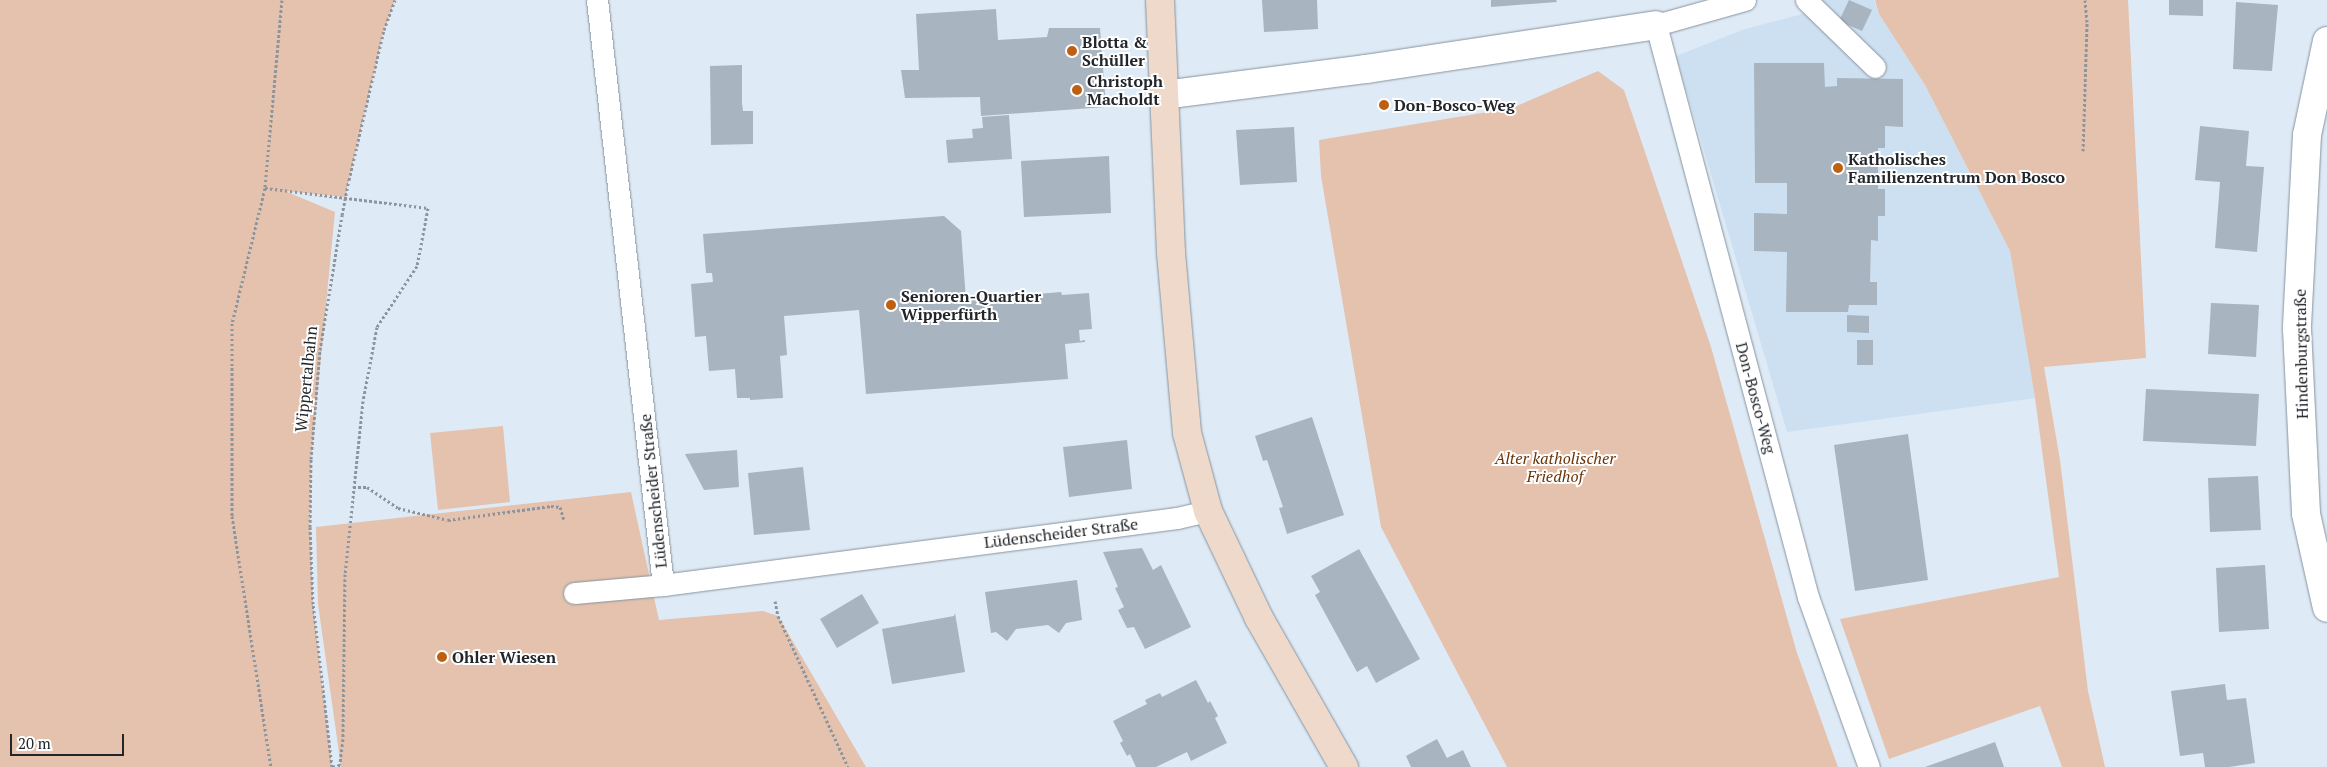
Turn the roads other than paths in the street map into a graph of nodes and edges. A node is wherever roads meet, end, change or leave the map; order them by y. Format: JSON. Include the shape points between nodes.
{"nodes":[{"id":1,"x":598,"y":0,"type":"edge"},
{"id":2,"x":1160,"y":0,"type":"edge"},
{"id":3,"x":1745,"y":0,"type":"edge"},
{"id":4,"x":1806,"y":0,"type":"edge"},
{"id":5,"x":1656,"y":25,"type":"junction"},
{"id":6,"x":2327,"y":41,"type":"edge"},
{"id":7,"x":1875,"y":67,"type":"dead end"},
{"id":8,"x":1162,"y":95,"type":"junction"},
{"id":9,"x":1208,"y":511,"type":"junction"},
{"id":10,"x":663,"y":585,"type":"junction"},
{"id":11,"x":574,"y":593,"type":"dead end"},
{"id":12,"x":2327,"y":608,"type":"edge"},
{"id":13,"x":1344,"y":767,"type":"edge"},
{"id":14,"x":1869,"y":767,"type":"edge"}],
"edges":[{"from":1,"to":10,"type":"lane","name":"Lüdenscheider Straße"},
{"from":2,"to":8,"type":"main road"},
{"from":3,"to":5,"type":"lane"},
{"from":4,"to":7,"type":"lane"},
{"from":5,"to":8,"type":"street","via":[[1366,69]]},
{"from":5,"to":14,"type":"lane","name":"Don-Bosco-Weg","via":[[1808,597]]},
{"from":6,"to":12,"type":"street","name":"Hindenburgstraße","via":[[2308,135],[2297,329],[2306,514]]},
{"from":8,"to":9,"type":"main road","via":[[1183,401]]},
{"from":9,"to":10,"type":"lane","name":"Lüdenscheider Straße","via":[[1177,518]]},
{"from":9,"to":13,"type":"main road","via":[[1259,618]]},
{"from":10,"to":11,"type":"lane"}]}
